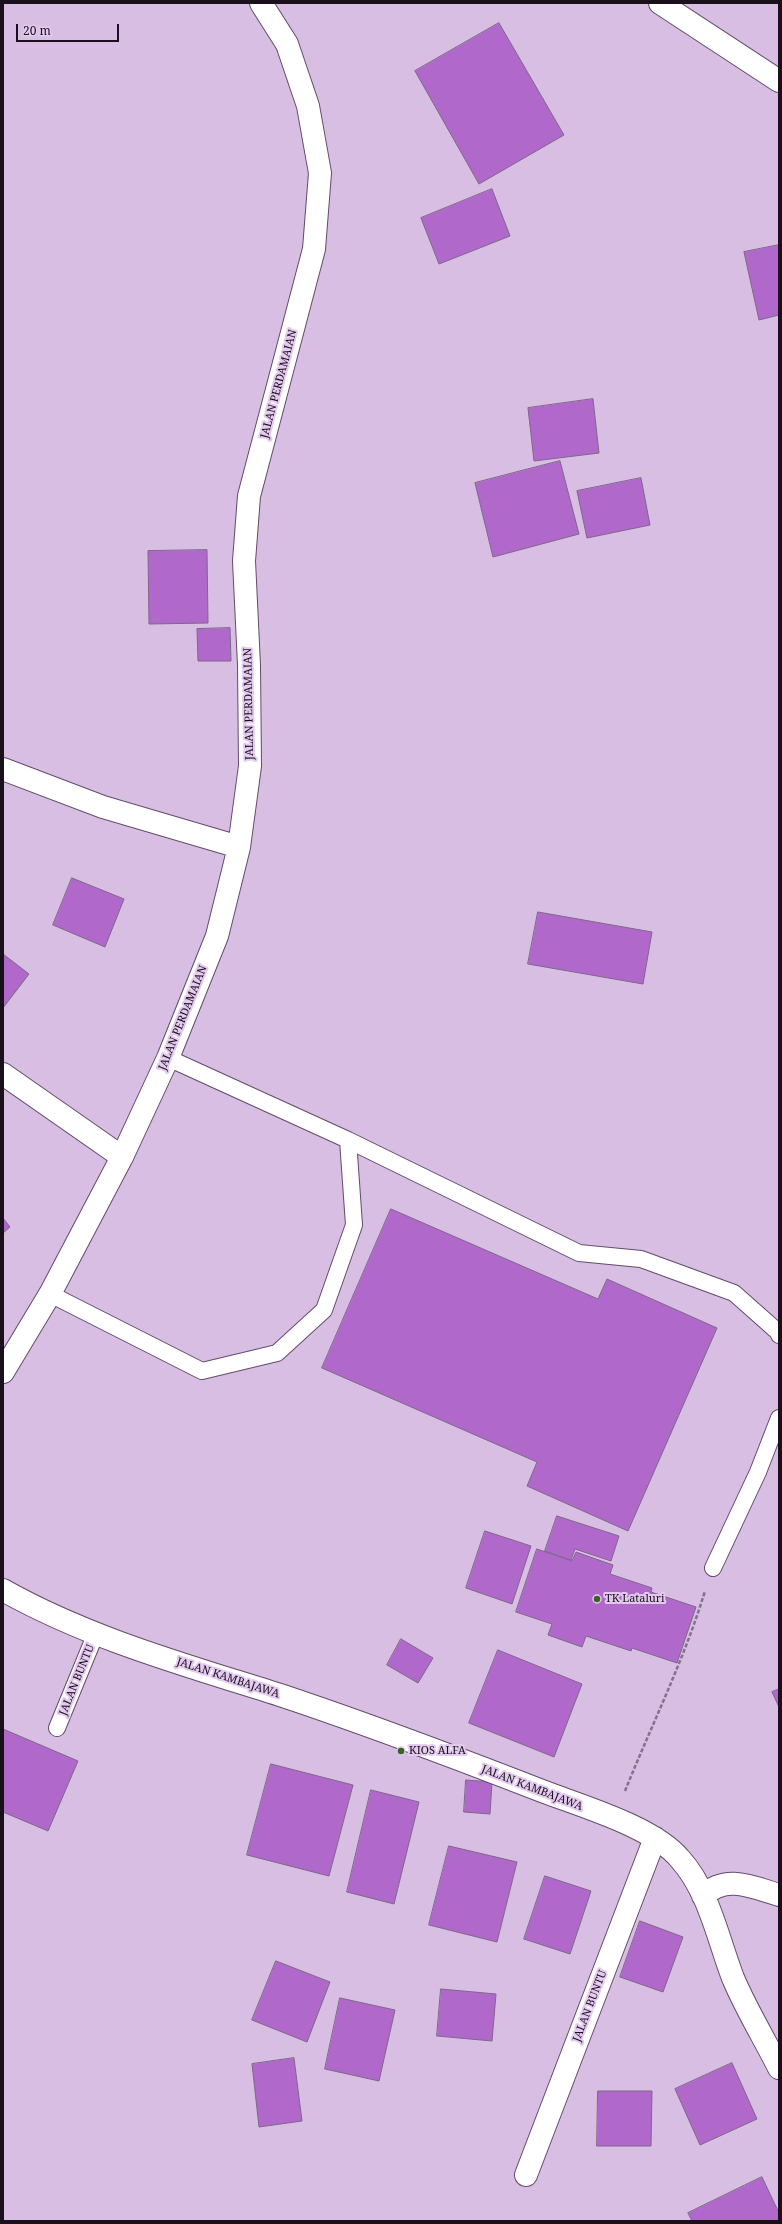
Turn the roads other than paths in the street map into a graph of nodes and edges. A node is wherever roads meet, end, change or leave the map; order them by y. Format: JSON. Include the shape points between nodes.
{"nodes":[{"id":1,"x":260,"y":3,"type":"edge"},
{"id":2,"x":660,"y":3,"type":"edge"},
{"id":3,"x":779,"y":81,"type":"edge"},
{"id":4,"x":3,"y":768,"type":"edge"},
{"id":5,"x":239,"y":847,"type":"junction"},
{"id":6,"x":168,"y":1058,"type":"junction"},
{"id":7,"x":3,"y":1074,"type":"edge"},
{"id":8,"x":348,"y":1140,"type":"junction"},
{"id":9,"x":122,"y":1157,"type":"junction"},
{"id":10,"x":50,"y":1294,"type":"junction"},
{"id":11,"x":779,"y":1335,"type":"edge"},
{"id":12,"x":3,"y":1372,"type":"edge"},
{"id":13,"x":779,"y":1418,"type":"edge"},
{"id":14,"x":713,"y":1568,"type":"road end"},
{"id":15,"x":3,"y":1590,"type":"edge"},
{"id":16,"x":96,"y":1633,"type":"junction"},
{"id":17,"x":57,"y":1728,"type":"dead end"},
{"id":18,"x":655,"y":1838,"type":"junction"},
{"id":19,"x":779,"y":1895,"type":"edge"},
{"id":20,"x":703,"y":1896,"type":"junction"},
{"id":21,"x":779,"y":2068,"type":"edge"},
{"id":22,"x":526,"y":2175,"type":"dead end"}],
"edges":[{"from":1,"to":5,"type":"street","name":"JALAN PERDAMAIAN","via":[[287,44],[308,106],[320,173],[314,249],[249,496],[244,561],[250,766]]},
{"from":2,"to":3,"type":"street"},
{"from":4,"to":5,"type":"street","via":[[103,807]]},
{"from":5,"to":6,"type":"street","name":"JALAN PERDAMAIAN","via":[[217,936]]},
{"from":6,"to":8,"type":"lane"},
{"from":6,"to":9,"type":"street","name":"JALAN PERDAMAIAN"},
{"from":7,"to":9,"type":"street"},
{"from":8,"to":10,"type":"lane","via":[[354,1225],[324,1310],[277,1353],[202,1371]]},
{"from":8,"to":11,"type":"lane","via":[[579,1253],[641,1259],[734,1292]]},
{"from":9,"to":10,"type":"street","name":"JALAN PERDAMAIAN"},
{"from":10,"to":12,"type":"street","name":"JALAN PERDAMAIAN"},
{"from":13,"to":14,"type":"lane","via":[[758,1472]]},
{"from":15,"to":16,"type":"street","name":"JALAN KAMBAJAWA","via":[[29,1605]]},
{"from":16,"to":17,"type":"lane","name":"JALAN BUNTU"},
{"from":16,"to":18,"type":"street","name":"JALAN KAMBAJAWA","via":[[314,1706],[613,1819]]},
{"from":18,"to":20,"type":"street","name":"JALAN KAMBAJAWA","via":[[680,1858]]},
{"from":18,"to":22,"type":"street","name":"JALAN BUNTU"},
{"from":19,"to":20,"type":"street","via":[[745,1885],[724,1883],[711,1888]]},
{"from":20,"to":21,"type":"street","name":"JALAN KAMBAJAWA","via":[[734,1979]]}]}
